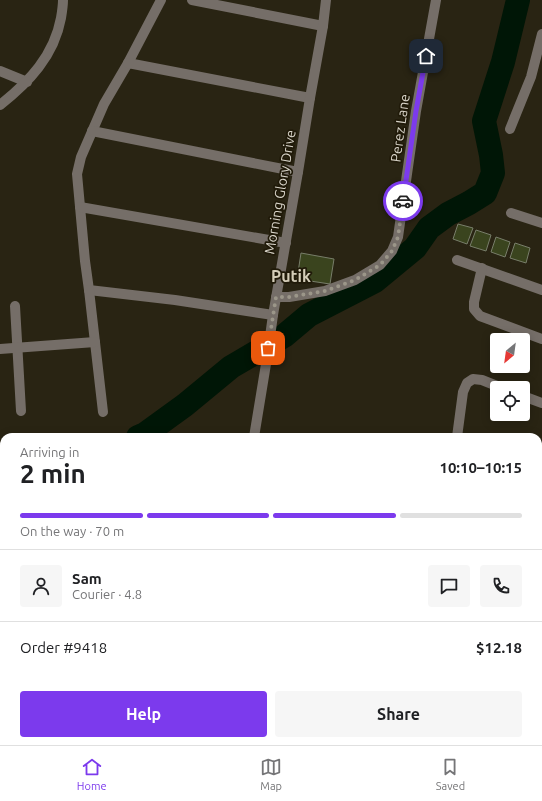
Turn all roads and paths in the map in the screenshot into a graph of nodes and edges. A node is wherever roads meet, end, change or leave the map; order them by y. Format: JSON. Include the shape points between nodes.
{"nodes":[{"id":1,"x":63,"y":0,"type":"edge"},
{"id":2,"x":162,"y":0,"type":"edge"},
{"id":3,"x":192,"y":0,"type":"edge"},
{"id":4,"x":326,"y":0,"type":"edge"},
{"id":5,"x":436,"y":0,"type":"edge"},
{"id":6,"x":323,"y":26,"type":"junction"},
{"id":7,"x":542,"y":34,"type":"edge"},
{"id":8,"x":128,"y":63,"type":"junction"},
{"id":9,"x":0,"y":70,"type":"edge"},
{"id":10,"x":28,"y":82,"type":"junction"},
{"id":11,"x":310,"y":98,"type":"junction"},
{"id":12,"x":0,"y":105,"type":"edge"},
{"id":13,"x":510,"y":129,"type":"dead end"},
{"id":14,"x":92,"y":131,"type":"junction"},
{"id":15,"x":298,"y":172,"type":"junction"},
{"id":16,"x":80,"y":207,"type":"junction"},
{"id":17,"x":511,"y":213,"type":"dead end"},
{"id":18,"x":542,"y":223,"type":"edge"},
{"id":19,"x":286,"y":243,"type":"junction"},
{"id":20,"x":457,"y":260,"type":"dead end"},
{"id":21,"x":482,"y":268,"type":"junction"},
{"id":22,"x":89,"y":290,"type":"junction"},
{"id":23,"x":542,"y":290,"type":"edge"},
{"id":24,"x":276,"y":297,"type":"junction"},
{"id":25,"x":15,"y":306,"type":"dead end"},
{"id":26,"x":273,"y":316,"type":"junction"},
{"id":27,"x":542,"y":339,"type":"edge"},
{"id":28,"x":95,"y":342,"type":"junction"},
{"id":29,"x":17,"y":348,"type":"junction"},
{"id":30,"x":0,"y":349,"type":"edge"},
{"id":31,"x":490,"y":383,"type":"edge"},
{"id":32,"x":530,"y":399,"type":"edge"},
{"id":33,"x":542,"y":403,"type":"edge"},
{"id":34,"x":21,"y":411,"type":"dead end"},
{"id":35,"x":103,"y":412,"type":"dead end"},
{"id":36,"x":255,"y":433,"type":"edge"},
{"id":37,"x":459,"y":433,"type":"edge"}],
"edges":[{"from":1,"to":10,"type":"street","via":[[57,33],[43,62]]},
{"from":2,"to":8,"type":"street"},
{"from":3,"to":6,"type":"street"},
{"from":4,"to":6,"type":"street","name":"Morning Glory Drive"},
{"from":5,"to":24,"type":"street","name":"Perez Lane","via":[[416,111],[398,237],[392,251],[380,265],[355,280],[325,291]]},
{"from":6,"to":11,"type":"street","name":"Morning Glory Drive"},
{"from":7,"to":13,"type":"street","via":[[531,77]]},
{"from":8,"to":11,"type":"street"},
{"from":8,"to":14,"type":"street","via":[[104,104]]},
{"from":9,"to":10,"type":"street"},
{"from":10,"to":12,"type":"street"},
{"from":11,"to":15,"type":"street","name":"Morning Glory Drive"},
{"from":14,"to":15,"type":"street"},
{"from":14,"to":16,"type":"street","via":[[78,165]]},
{"from":15,"to":19,"type":"street","name":"Morning Glory Drive"},
{"from":16,"to":19,"type":"street"},
{"from":16,"to":22,"type":"street"},
{"from":17,"to":18,"type":"street"},
{"from":19,"to":24,"type":"street","name":"Morning Glory Drive"},
{"from":20,"to":21,"type":"street"},
{"from":21,"to":23,"type":"street"},
{"from":21,"to":27,"type":"street","via":[[474,309],[480,316]]},
{"from":22,"to":26,"type":"street","via":[[175,300]]},
{"from":22,"to":28,"type":"street"},
{"from":24,"to":26,"type":"street","name":"Morning Glory Drive"},
{"from":25,"to":29,"type":"street"},
{"from":26,"to":36,"type":"street","name":"Morning Glory Drive"},
{"from":28,"to":29,"type":"street"},
{"from":28,"to":35,"type":"street"},
{"from":29,"to":30,"type":"street"},
{"from":29,"to":34,"type":"street"},
{"from":31,"to":37,"type":"street","via":[[473,379],[468,383],[463,392]]},
{"from":32,"to":33,"type":"street"}]}
